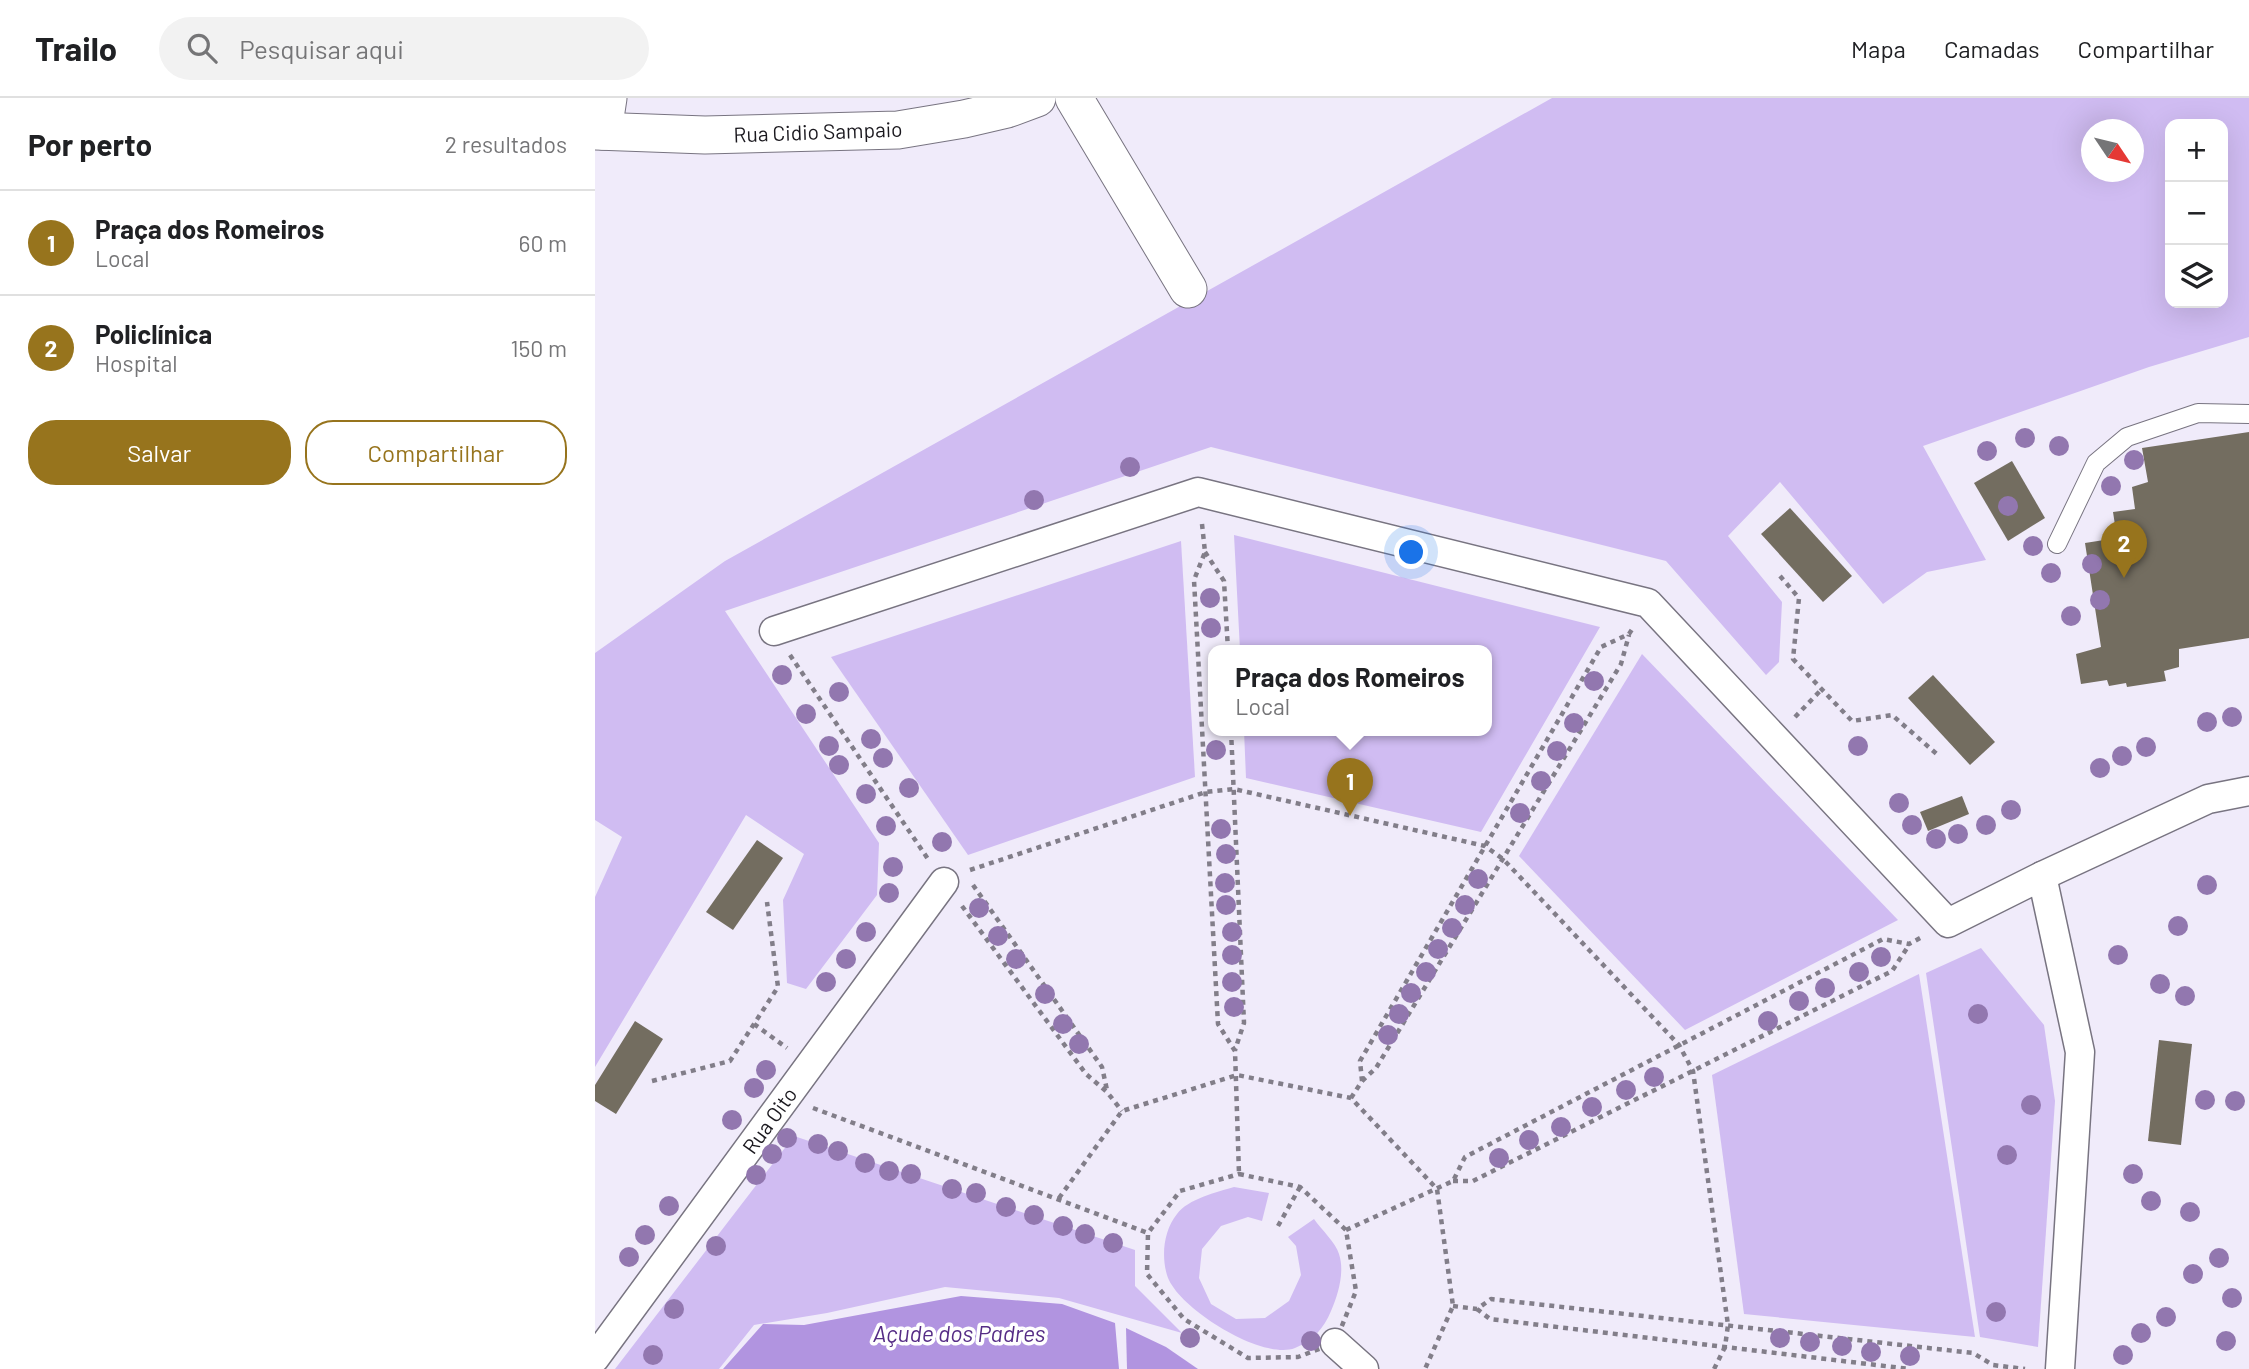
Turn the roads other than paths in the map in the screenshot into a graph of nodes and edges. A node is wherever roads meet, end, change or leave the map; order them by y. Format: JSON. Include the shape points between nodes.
{"nodes":[{"id":1,"x":1037,"y":98,"type":"edge"},
{"id":2,"x":1074,"y":98,"type":"edge"},
{"id":3,"x":899,"y":114,"type":"edge"},
{"id":4,"x":602,"y":120,"type":"edge"},
{"id":5,"x":1188,"y":289,"type":"dead end"},
{"id":6,"x":2249,"y":414,"type":"edge"},
{"id":7,"x":2057,"y":544,"type":"dead end"},
{"id":8,"x":774,"y":631,"type":"dead end"},
{"id":9,"x":2249,"y":791,"type":"edge"},
{"id":10,"x":2042,"y":876,"type":"junction"},
{"id":11,"x":954,"y":877,"type":"road end"},
{"id":12,"x":1335,"y":1343,"type":"road end"},
{"id":13,"x":595,"y":1358,"type":"edge"},
{"id":14,"x":1364,"y":1369,"type":"edge"},
{"id":15,"x":2060,"y":1369,"type":"edge"}],
"edges":[{"from":1,"to":3,"type":"street","name":"Rua Cidio Sampaio","via":[[964,118]]},
{"from":2,"to":5,"type":"street"},
{"from":3,"to":4,"type":"street","name":"Rua Cidio Sampaio","via":[[705,135]]},
{"from":6,"to":7,"type":"lane","via":[[2197,413],[2127,437],[2096,463]]},
{"from":8,"to":10,"type":"street","via":[[1198,492],[1648,603],[1948,923]]},
{"from":9,"to":10,"type":"street","via":[[2208,799]]},
{"from":10,"to":15,"type":"street","via":[[2080,1052]]},
{"from":11,"to":13,"type":"street","name":"Rua Oito"},
{"from":12,"to":14,"type":"street"}]}
